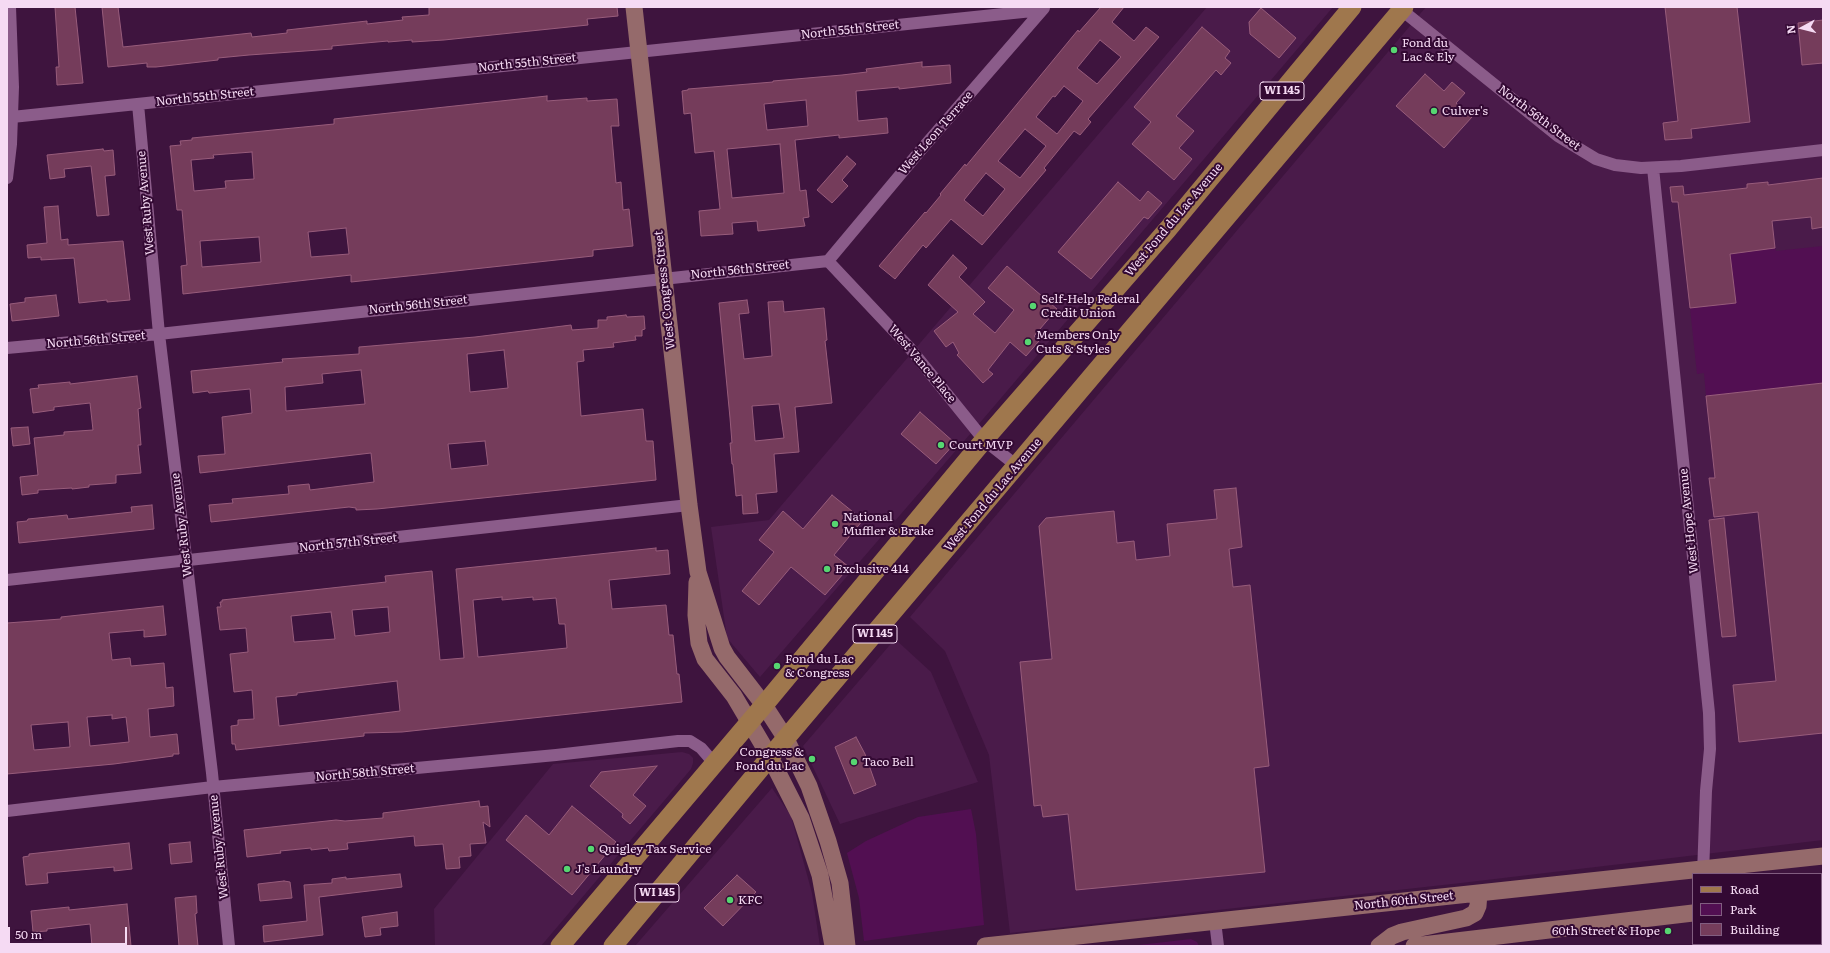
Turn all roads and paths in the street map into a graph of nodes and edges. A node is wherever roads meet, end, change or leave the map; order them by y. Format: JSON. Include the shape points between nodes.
{"nodes":[{"id":1,"x":10,"y":7,"type":"edge"},
{"id":2,"x":634,"y":7,"type":"edge"},
{"id":3,"x":1352,"y":7,"type":"edge"},
{"id":4,"x":1401,"y":8,"type":"edge"},
{"id":5,"x":1044,"y":9,"type":"edge"},
{"id":6,"x":639,"y":52,"type":"junction"},
{"id":7,"x":138,"y":104,"type":"junction"},
{"id":8,"x":12,"y":117,"type":"junction"},
{"id":9,"x":1823,"y":150,"type":"edge"},
{"id":10,"x":1653,"y":168,"type":"junction"},
{"id":11,"x":7,"y":178,"type":"edge"},
{"id":12,"x":828,"y":261,"type":"junction"},
{"id":13,"x":664,"y":278,"type":"junction"},
{"id":14,"x":159,"y":334,"type":"junction"},
{"id":15,"x":7,"y":348,"type":"edge"},
{"id":16,"x":984,"y":440,"type":"junction"},
{"id":17,"x":1017,"y":466,"type":"junction"},
{"id":18,"x":689,"y":505,"type":"junction"},
{"id":19,"x":186,"y":561,"type":"junction"},
{"id":20,"x":698,"y":572,"type":"junction"},
{"id":21,"x":7,"y":580,"type":"edge"},
{"id":22,"x":764,"y":706,"type":"junction"},
{"id":23,"x":749,"y":723,"type":"junction"},
{"id":24,"x":786,"y":739,"type":"junction"},
{"id":25,"x":770,"y":757,"type":"junction"},
{"id":26,"x":714,"y":763,"type":"junction"},
{"id":27,"x":213,"y":787,"type":"junction"},
{"id":28,"x":7,"y":811,"type":"edge"},
{"id":29,"x":1823,"y":856,"type":"edge"},
{"id":30,"x":1703,"y":871,"type":"edge"},
{"id":31,"x":1479,"y":893,"type":"junction"},
{"id":32,"x":1692,"y":913,"type":"edge"},
{"id":33,"x":1215,"y":921,"type":"junction"},
{"id":34,"x":615,"y":945,"type":"edge"},
{"id":35,"x":229,"y":946,"type":"edge"},
{"id":36,"x":560,"y":946,"type":"edge"},
{"id":37,"x":833,"y":946,"type":"edge"},
{"id":38,"x":848,"y":946,"type":"edge"},
{"id":39,"x":985,"y":946,"type":"edge"},
{"id":40,"x":1218,"y":946,"type":"edge"},
{"id":41,"x":1380,"y":946,"type":"edge"},
{"id":42,"x":1414,"y":946,"type":"edge"}],
"edges":[{"from":1,"to":8,"type":"street"},
{"from":2,"to":6,"type":"street","name":"West Congress Street"},
{"from":3,"to":16,"type":"main road","name":"West Fond du Lac Avenue","number":"WI 145","via":[[1168,228]]},
{"from":4,"to":10,"type":"street","name":"North 56th Street","via":[[1558,136],[1596,159],[1615,165]]},
{"from":4,"to":17,"type":"main road","name":"West Fond du Lac Avenue","number":"WI 145"},
{"from":5,"to":6,"type":"street","name":"North 55th Street"},
{"from":5,"to":12,"type":"street","name":"West Leon Terrace"},
{"from":6,"to":7,"type":"street","name":"North 55th Street"},
{"from":6,"to":13,"type":"street","name":"West Congress Street"},
{"from":7,"to":8,"type":"street","name":"North 55th Street"},
{"from":7,"to":14,"type":"street","name":"West Ruby Avenue"},
{"from":8,"to":11,"type":"street"},
{"from":9,"to":10,"type":"street","name":"North 56th Street"},
{"from":10,"to":30,"type":"street","name":"West Hope Avenue","via":[[1709,713],[1710,749]]},
{"from":12,"to":13,"type":"street","name":"North 56th Street"},
{"from":12,"to":16,"type":"street","name":"West Vance Place","via":[[909,347]]},
{"from":13,"to":14,"type":"street","name":"North 56th Street"},
{"from":13,"to":18,"type":"street","name":"West Congress Street"},
{"from":14,"to":15,"type":"street","name":"North 56th Street"},
{"from":14,"to":19,"type":"street","name":"West Ruby Avenue"},
{"from":16,"to":17,"type":"street","name":"West Vance Place"},
{"from":16,"to":22,"type":"main road","name":"West Fond du Lac Avenue","number":"WI 145"},
{"from":17,"to":24,"type":"main road","name":"West Fond du Lac Avenue","number":"WI 145"},
{"from":18,"to":19,"type":"street","name":"North 57th Street"},
{"from":18,"to":20,"type":"street","name":"West Congress Street"},
{"from":19,"to":21,"type":"street","name":"North 57th Street"},
{"from":19,"to":27,"type":"street","name":"West Ruby Avenue"},
{"from":20,"to":22,"type":"street","name":"West Congress Street","via":[[722,648]]},
{"from":20,"to":23,"type":"street","name":"West Congress Street","via":[[696,615],[699,643],[705,658],[734,696]]},
{"from":22,"to":23,"type":"main road","name":"West Fond du Lac Avenue","number":"WI 145"},
{"from":22,"to":24,"type":"street","name":"West Congress Street"},
{"from":23,"to":25,"type":"street","name":"West Congress Street"},
{"from":23,"to":26,"type":"main road","name":"West Fond du Lac Avenue","number":"WI 145"},
{"from":24,"to":25,"type":"main road","name":"West Fond du Lac Avenue","number":"WI 145"},
{"from":24,"to":38,"type":"street","name":"West Congress Street","via":[[808,786],[828,841],[840,883]]},
{"from":25,"to":34,"type":"main road","name":"West Fond du Lac Avenue","number":"WI 145"},
{"from":25,"to":37,"type":"street","name":"West Congress Street","via":[[801,818],[812,848],[825,897]]},
{"from":26,"to":27,"type":"street","name":"North 58th Street","via":[[701,748],[690,741],[678,741]]},
{"from":26,"to":36,"type":"main road","name":"West Fond du Lac Avenue","number":"WI 145"},
{"from":27,"to":28,"type":"street","name":"North 58th Street"},
{"from":27,"to":35,"type":"street","name":"West Ruby Avenue"},
{"from":29,"to":30,"type":"street","name":"North 60th Street"},
{"from":30,"to":31,"type":"street","name":"North 60th Street"},
{"from":31,"to":33,"type":"street","name":"North 60th Street"},
{"from":31,"to":41,"type":"street","via":[[1475,913],[1466,918],[1402,932]]},
{"from":32,"to":42,"type":"street"},
{"from":33,"to":39,"type":"street","name":"North 60th Street"},
{"from":33,"to":40,"type":"street"}]}
